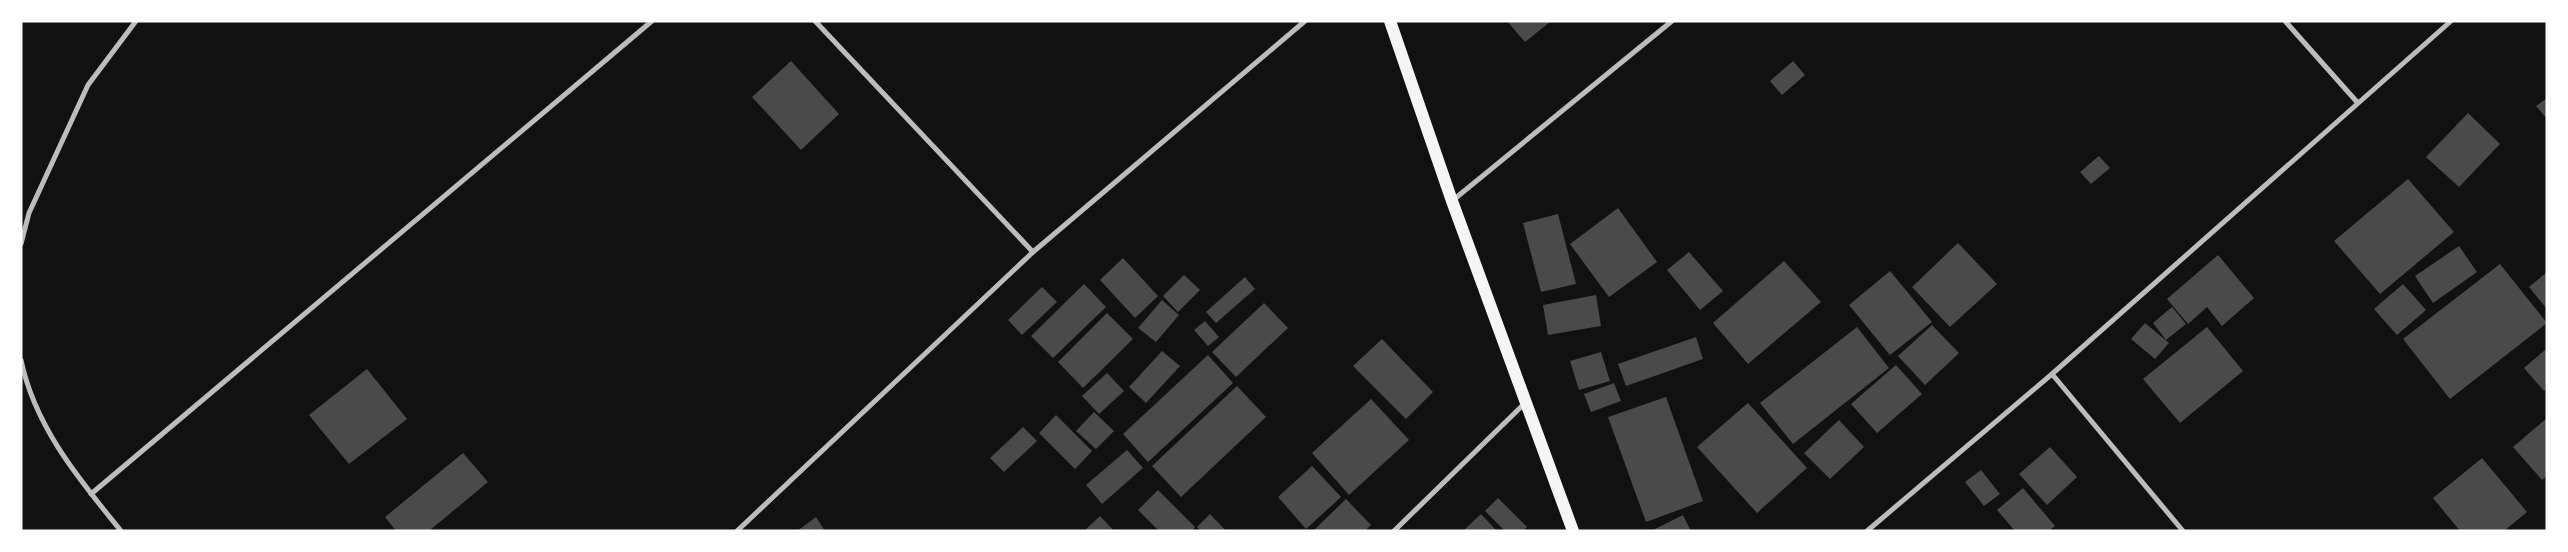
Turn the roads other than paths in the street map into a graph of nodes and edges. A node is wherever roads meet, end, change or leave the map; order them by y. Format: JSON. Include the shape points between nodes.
{"nodes":[{"id":1,"x":136,"y":21,"type":"edge"},
{"id":2,"x":652,"y":21,"type":"edge"},
{"id":3,"x":815,"y":21,"type":"edge"},
{"id":4,"x":1304,"y":21,"type":"edge"},
{"id":5,"x":1390,"y":21,"type":"edge"},
{"id":6,"x":1672,"y":21,"type":"edge"},
{"id":7,"x":2285,"y":21,"type":"edge"},
{"id":8,"x":2451,"y":21,"type":"edge"},
{"id":9,"x":2357,"y":102,"type":"junction"},
{"id":10,"x":1452,"y":201,"type":"junction"},
{"id":11,"x":21,"y":244,"type":"edge"},
{"id":12,"x":1033,"y":252,"type":"junction"},
{"id":13,"x":21,"y":360,"type":"edge"},
{"id":14,"x":2052,"y":374,"type":"junction"},
{"id":15,"x":1526,"y":402,"type":"junction"},
{"id":16,"x":91,"y":494,"type":"junction"},
{"id":17,"x":121,"y":531,"type":"edge"},
{"id":18,"x":737,"y":531,"type":"edge"},
{"id":19,"x":1394,"y":531,"type":"edge"},
{"id":20,"x":1573,"y":531,"type":"edge"},
{"id":21,"x":1867,"y":531,"type":"edge"},
{"id":22,"x":2183,"y":531,"type":"edge"}],
"edges":[{"from":1,"to":11,"type":"street","via":[[88,85],[30,213]]},
{"from":2,"to":16,"type":"street"},
{"from":3,"to":12,"type":"street"},
{"from":4,"to":12,"type":"street"},
{"from":5,"to":10,"type":"main road"},
{"from":6,"to":10,"type":"street"},
{"from":7,"to":9,"type":"street"},
{"from":8,"to":9,"type":"street"},
{"from":9,"to":14,"type":"street"},
{"from":10,"to":15,"type":"main road"},
{"from":12,"to":18,"type":"street"},
{"from":13,"to":16,"type":"street","via":[[38,415]]},
{"from":14,"to":21,"type":"street"},
{"from":14,"to":22,"type":"street"},
{"from":15,"to":19,"type":"street"},
{"from":15,"to":20,"type":"main road"},
{"from":16,"to":17,"type":"street"}]}
